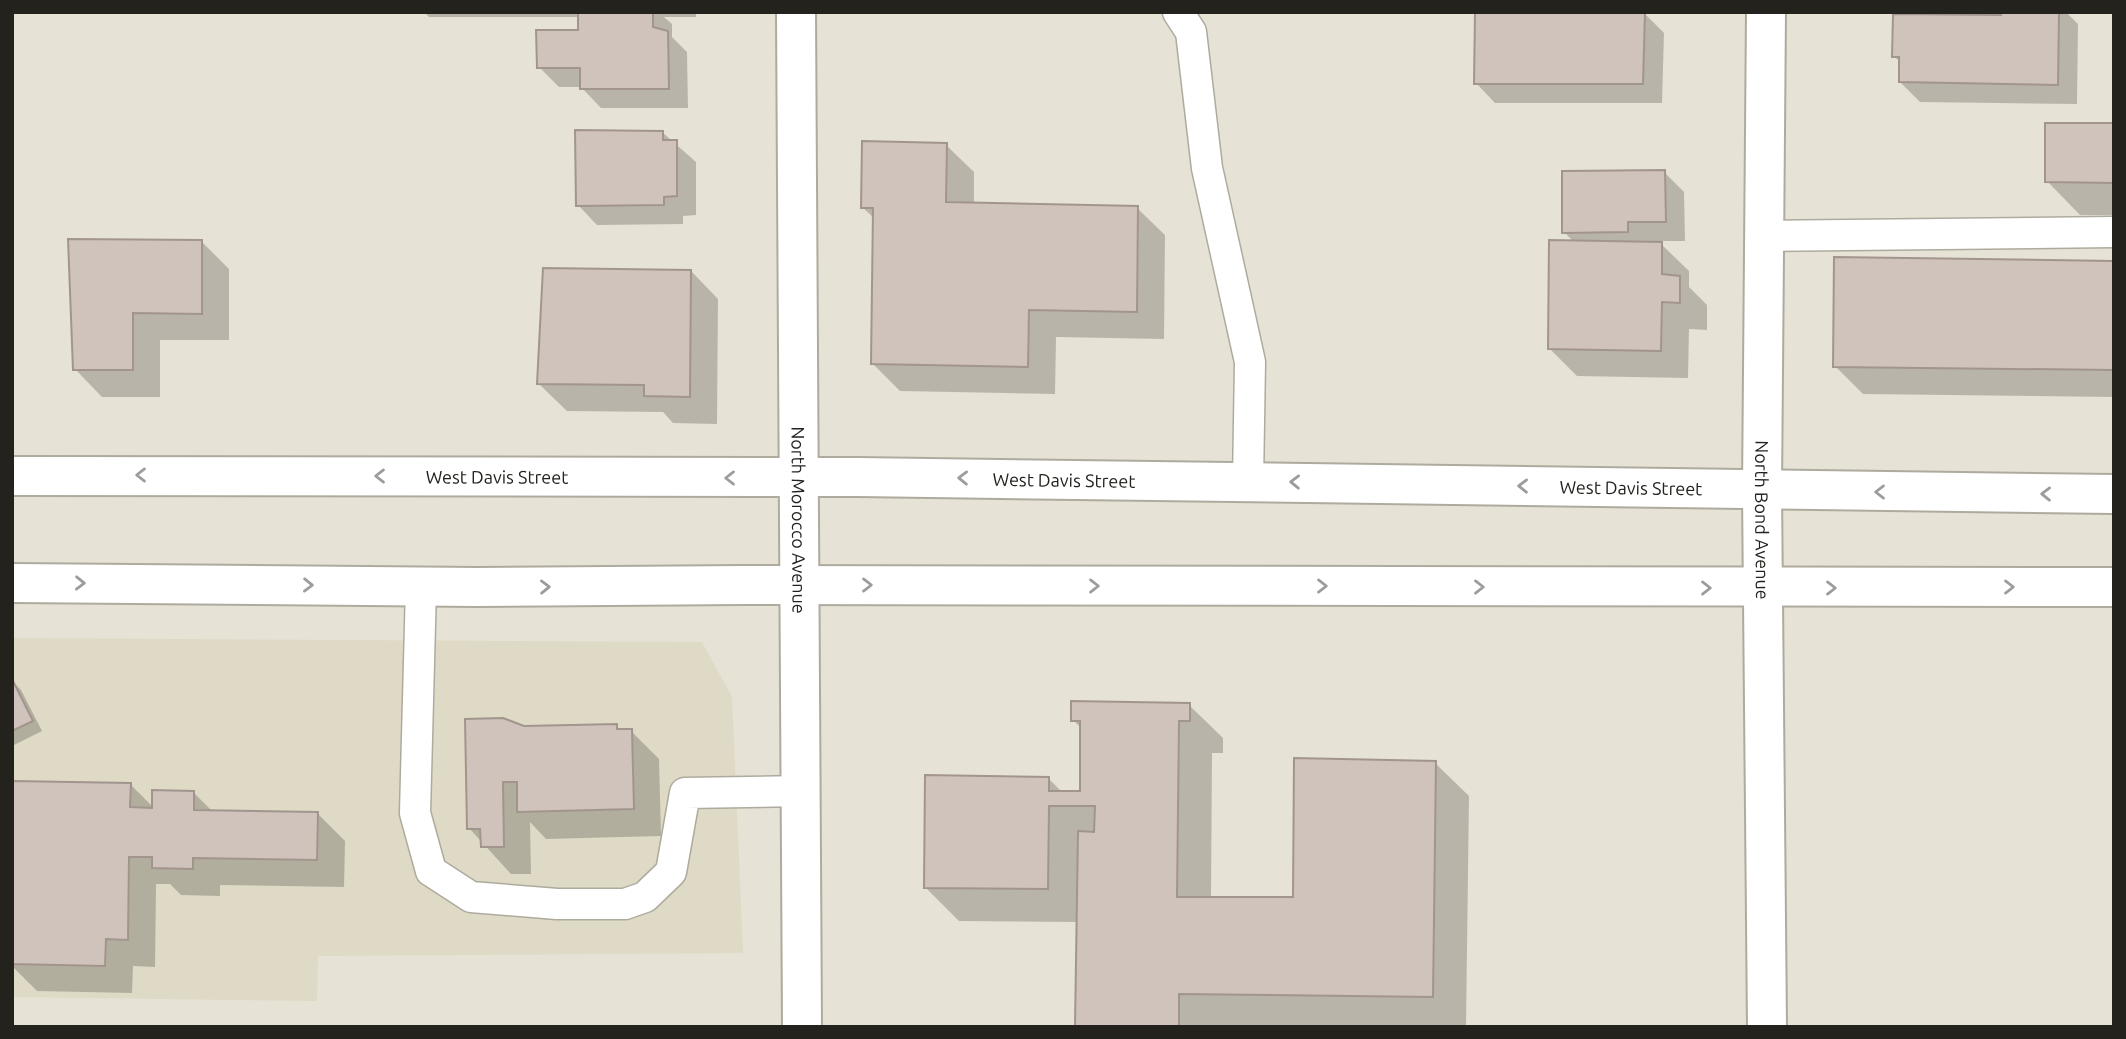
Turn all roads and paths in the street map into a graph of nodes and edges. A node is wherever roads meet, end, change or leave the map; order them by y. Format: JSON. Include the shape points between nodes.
{"nodes":[{"id":1,"x":796,"y":12,"type":"edge"},
{"id":2,"x":1178,"y":12,"type":"edge"},
{"id":3,"x":1766,"y":12,"type":"edge"},
{"id":4,"x":2114,"y":232,"type":"edge"},
{"id":5,"x":1766,"y":236,"type":"junction"},
{"id":6,"x":12,"y":476,"type":"edge"},
{"id":7,"x":798,"y":477,"type":"junction"},
{"id":8,"x":1248,"y":481,"type":"junction"},
{"id":9,"x":1762,"y":491,"type":"junction"},
{"id":10,"x":2114,"y":494,"type":"edge"},
{"id":11,"x":12,"y":583,"type":"edge"},
{"id":12,"x":799,"y":585,"type":"junction"},
{"id":13,"x":421,"y":587,"type":"junction"},
{"id":14,"x":2114,"y":587,"type":"edge"},
{"id":15,"x":1763,"y":588,"type":"junction"},
{"id":16,"x":802,"y":792,"type":"junction"},
{"id":17,"x":802,"y":1027,"type":"edge"},
{"id":18,"x":1768,"y":1027,"type":"edge"}],
"edges":[{"from":1,"to":7,"type":"main road","name":"North Morocco Avenue"},
{"from":2,"to":8,"type":"lane","via":[[1191,32],[1207,168],[1250,362]]},
{"from":3,"to":5,"type":"main road","name":"North Bond Avenue"},
{"from":4,"to":5,"type":"lane"},
{"from":5,"to":9,"type":"main road","name":"North Bond Avenue"},
{"from":7,"to":6,"type":"main road","name":"West Davis Street","one_way":true},
{"from":8,"to":7,"type":"main road","name":"West Davis Street","one_way":true},
{"from":7,"to":12,"type":"main road","name":"North Morocco Avenue"},
{"from":9,"to":8,"type":"main road","name":"West Davis Street","one_way":true},
{"from":10,"to":9,"type":"main road","name":"West Davis Street","one_way":true},
{"from":9,"to":15,"type":"main road","name":"North Bond Avenue"},
{"from":11,"to":13,"type":"main road","one_way":true},
{"from":13,"to":12,"type":"main road","one_way":true},
{"from":12,"to":15,"type":"main road","one_way":true},
{"from":12,"to":16,"type":"main road","name":"North Morocco Avenue"},
{"from":13,"to":16,"type":"lane","via":[[415,813],[431,871],[471,897],[625,904],[645,897],[671,872],[685,793]]},
{"from":15,"to":14,"type":"main road","one_way":true},
{"from":15,"to":18,"type":"main road","name":"North Bond Avenue"},
{"from":16,"to":17,"type":"main road","name":"North Morocco Avenue"}]}
